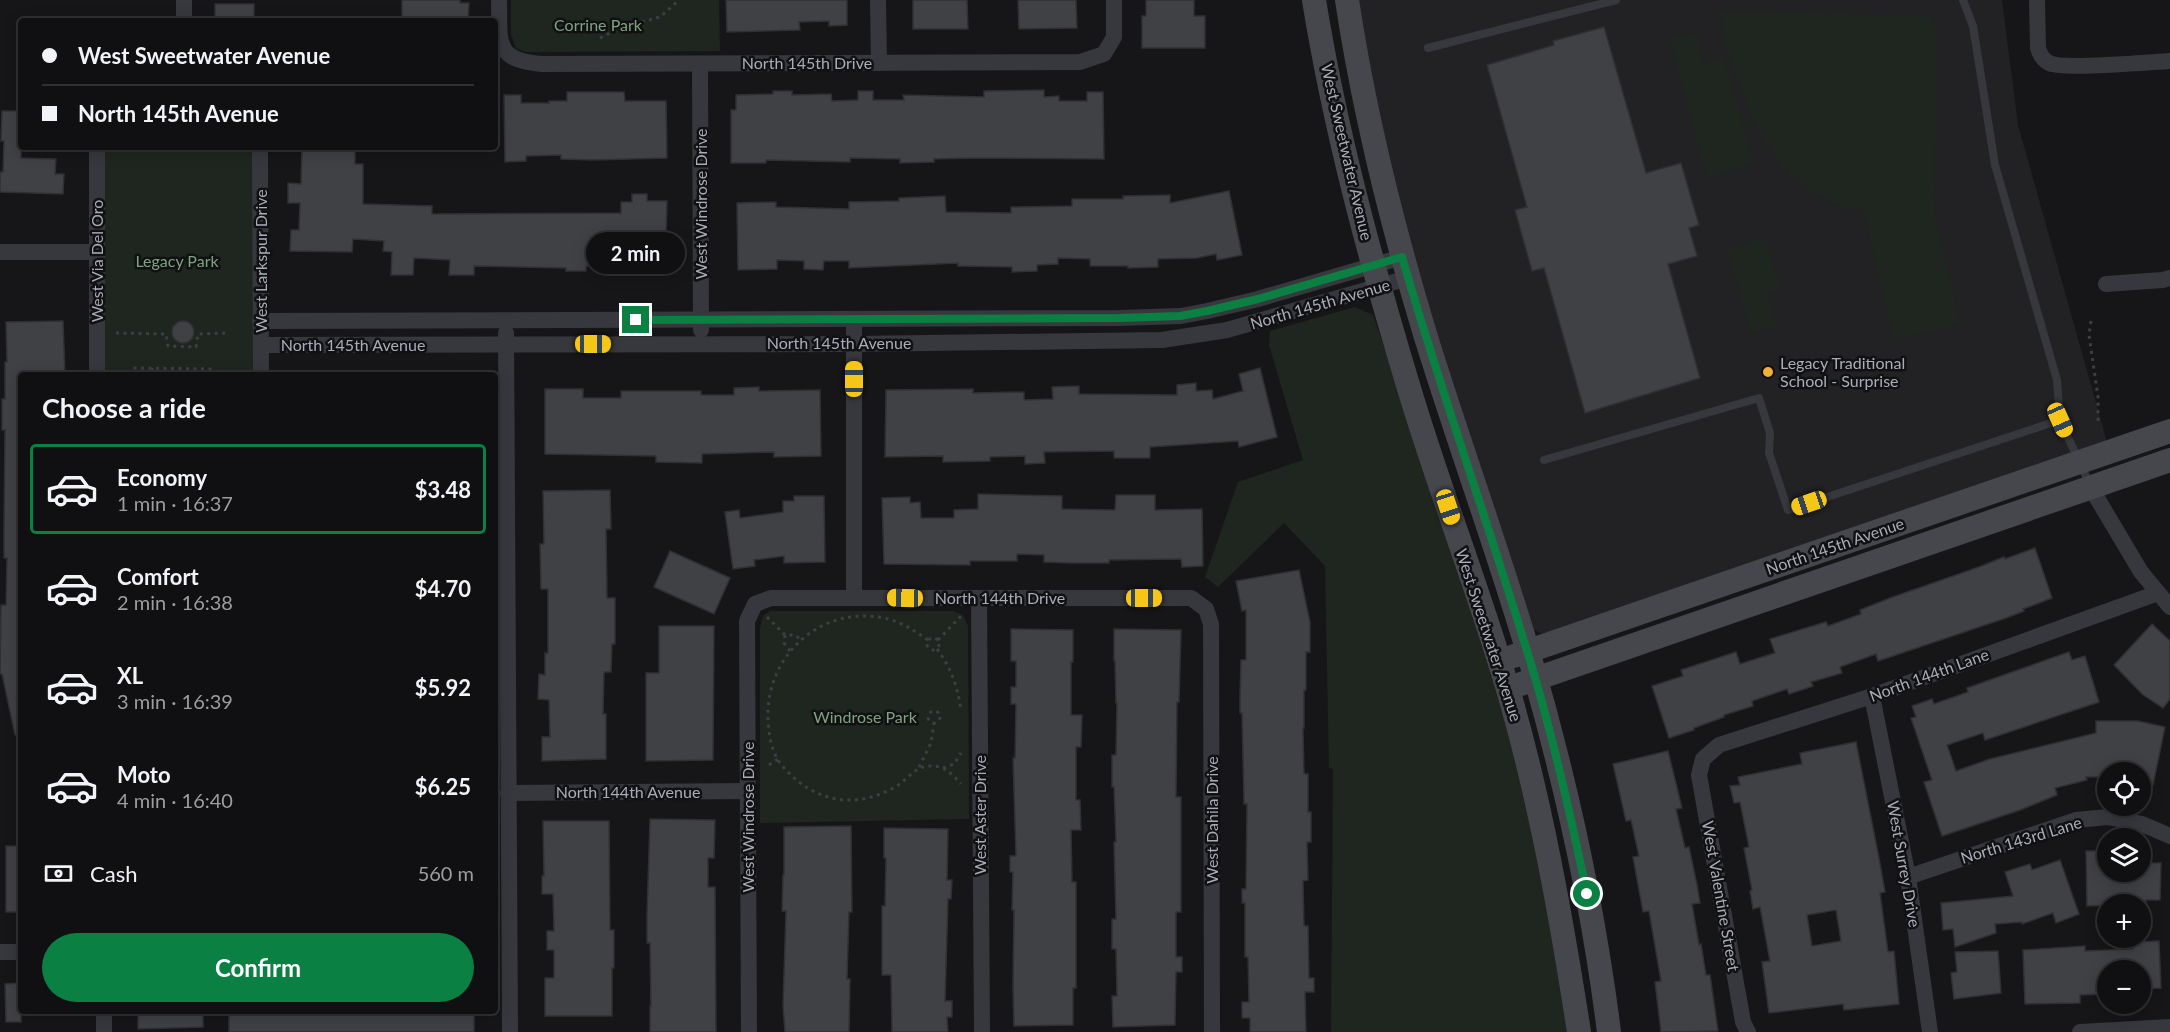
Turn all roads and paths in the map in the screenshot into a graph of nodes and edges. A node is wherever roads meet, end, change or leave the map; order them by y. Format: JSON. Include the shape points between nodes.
{"nodes":[{"id":1,"x":184,"y":0,"type":"edge"},
{"id":2,"x":499,"y":0,"type":"edge"},
{"id":3,"x":679,"y":0,"type":"edge"},
{"id":4,"x":878,"y":0,"type":"edge"},
{"id":5,"x":1114,"y":0,"type":"edge"},
{"id":6,"x":1314,"y":0,"type":"edge"},
{"id":7,"x":1347,"y":0,"type":"edge"},
{"id":8,"x":1614,"y":0,"type":"edge"},
{"id":9,"x":1963,"y":0,"type":"edge"},
{"id":10,"x":2037,"y":0,"type":"edge"},
{"id":11,"x":184,"y":18,"type":"edge"},
{"id":12,"x":600,"y":38,"type":"dead end"},
{"id":13,"x":1428,"y":48,"type":"dead end"},
{"id":14,"x":2170,"y":61,"type":"edge"},
{"id":15,"x":879,"y":63,"type":"junction"},
{"id":16,"x":700,"y":64,"type":"junction"},
{"id":17,"x":97,"y":150,"type":"edge"},
{"id":18,"x":260,"y":150,"type":"edge"},
{"id":19,"x":0,"y":252,"type":"edge"},
{"id":20,"x":97,"y":252,"type":"junction"},
{"id":21,"x":1405,"y":267,"type":"junction"},
{"id":22,"x":1377,"y":276,"type":"junction"},
{"id":23,"x":2170,"y":278,"type":"edge"},
{"id":24,"x":2106,"y":284,"type":"dead end"},
{"id":25,"x":701,"y":319,"type":"junction"},
{"id":26,"x":854,"y":319,"type":"junction"},
{"id":27,"x":260,"y":321,"type":"junction"},
{"id":28,"x":506,"y":321,"type":"junction"},
{"id":29,"x":2091,"y":321,"type":"dead end"},
{"id":30,"x":116,"y":333,"type":"dead end"},
{"id":31,"x":228,"y":333,"type":"dead end"},
{"id":32,"x":506,"y":344,"type":"junction"},
{"id":33,"x":701,"y":344,"type":"junction"},
{"id":34,"x":854,"y":344,"type":"junction"},
{"id":35,"x":261,"y":345,"type":"junction"},
{"id":36,"x":152,"y":368,"type":"junction"},
{"id":37,"x":97,"y":372,"type":"edge"},
{"id":38,"x":133,"y":372,"type":"edge"},
{"id":39,"x":153,"y":372,"type":"edge"},
{"id":40,"x":215,"y":372,"type":"edge"},
{"id":41,"x":261,"y":372,"type":"edge"},
{"id":42,"x":2060,"y":420,"type":"junction"},
{"id":43,"x":2098,"y":424,"type":"dead end"},
{"id":44,"x":2170,"y":431,"type":"edge"},
{"id":45,"x":1544,"y":460,"type":"dead end"},
{"id":46,"x":2170,"y":460,"type":"edge"},
{"id":47,"x":2080,"y":463,"type":"junction"},
{"id":48,"x":2091,"y":488,"type":"junction"},
{"id":49,"x":2158,"y":593,"type":"junction"},
{"id":50,"x":854,"y":598,"type":"junction"},
{"id":51,"x":979,"y":599,"type":"junction"},
{"id":52,"x":754,"y":604,"type":"junction"},
{"id":53,"x":2170,"y":607,"type":"edge"},
{"id":54,"x":1206,"y":609,"type":"joint"},
{"id":55,"x":963,"y":613,"type":"dead end"},
{"id":56,"x":785,"y":635,"type":"junction"},
{"id":57,"x":801,"y":639,"type":"junction"},
{"id":58,"x":928,"y":640,"type":"junction"},
{"id":59,"x":938,"y":640,"type":"junction"},
{"id":60,"x":937,"y":649,"type":"junction"},
{"id":61,"x":790,"y":651,"type":"junction"},
{"id":62,"x":1528,"y":652,"type":"junction"},
{"id":63,"x":1499,"y":660,"type":"junction"},
{"id":64,"x":1536,"y":679,"type":"junction"},
{"id":65,"x":1508,"y":688,"type":"junction"},
{"id":66,"x":1872,"y":696,"type":"junction"},
{"id":67,"x":961,"y":711,"type":"dead end"},
{"id":68,"x":934,"y":723,"type":"junction"},
{"id":69,"x":961,"y":753,"type":"dead end"},
{"id":70,"x":778,"y":759,"type":"junction"},
{"id":71,"x":1703,"y":759,"type":"joint"},
{"id":72,"x":769,"y":765,"type":"dead end"},
{"id":73,"x":918,"y":768,"type":"junction"},
{"id":74,"x":943,"y":768,"type":"junction"},
{"id":75,"x":961,"y":784,"type":"dead end"},
{"id":76,"x":748,"y":791,"type":"junction"},
{"id":77,"x":508,"y":793,"type":"junction"},
{"id":78,"x":2170,"y":836,"type":"edge"},
{"id":79,"x":1908,"y":877,"type":"junction"},
{"id":80,"x":502,"y":950,"type":"edge"},
{"id":81,"x":0,"y":952,"type":"edge"},
{"id":82,"x":18,"y":952,"type":"edge"},
{"id":83,"x":104,"y":1014,"type":"edge"},
{"id":84,"x":2170,"y":1027,"type":"edge"},
{"id":85,"x":104,"y":1032,"type":"edge"},
{"id":86,"x":510,"y":1032,"type":"edge"},
{"id":87,"x":749,"y":1032,"type":"edge"},
{"id":88,"x":982,"y":1032,"type":"edge"},
{"id":89,"x":1212,"y":1032,"type":"edge"},
{"id":90,"x":1579,"y":1032,"type":"edge"},
{"id":91,"x":1609,"y":1032,"type":"edge"},
{"id":92,"x":1748,"y":1032,"type":"edge"},
{"id":93,"x":1930,"y":1032,"type":"edge"},
{"id":94,"x":2080,"y":1032,"type":"edge"}],
"edges":[{"from":1,"to":11,"type":"street"},
{"from":2,"to":16,"type":"street","name":"North 145th Drive","via":[[503,49],[520,62]]},
{"from":3,"to":12,"type":"path","via":[[660,17],[622,27]]},
{"from":4,"to":15,"type":"street"},
{"from":5,"to":15,"type":"street","name":"North 145th Drive","via":[[1114,37],[1104,54],[1080,62]]},
{"from":6,"to":22,"type":"street","name":"West Sweetwater Avenue","via":[[1343,148]]},
{"from":7,"to":21,"type":"street","name":"West Sweetwater Avenue","via":[[1386,194]]},
{"from":8,"to":13,"type":"lane"},
{"from":9,"to":42,"type":"lane","via":[[1973,26],[1995,165],[2056,380]]},
{"from":10,"to":14,"type":"street","via":[[2038,48],[2044,60],[2068,66]]},
{"from":15,"to":16,"type":"street","name":"North 145th Drive"},
{"from":16,"to":25,"type":"street","name":"West Windrose Drive"},
{"from":17,"to":20,"type":"street","name":"West Via Del Oro"},
{"from":18,"to":27,"type":"street","name":"West Larkspur Drive"},
{"from":19,"to":20,"type":"street"},
{"from":20,"to":37,"type":"street","name":"West Via Del Oro"},
{"from":21,"to":22,"type":"street","name":"North 145th Avenue"},
{"from":21,"to":62,"type":"street","name":"West Sweetwater Avenue"},
{"from":22,"to":26,"type":"street","name":"North 145th Avenue","via":[[1180,316]]},
{"from":22,"to":34,"type":"street","name":"North 145th Avenue","via":[[1227,330],[1162,340]]},
{"from":22,"to":63,"type":"street","name":"West Sweetwater Avenue","via":[[1408,387]]},
{"from":23,"to":24,"type":"street"},
{"from":25,"to":26,"type":"street","name":"North 145th Avenue"},
{"from":25,"to":28,"type":"street","name":"North 145th Avenue"},
{"from":25,"to":33,"type":"street","name":"West Windrose Drive"},
{"from":26,"to":34,"type":"street"},
{"from":27,"to":28,"type":"street","name":"North 145th Avenue"},
{"from":27,"to":35,"type":"street","name":"West Larkspur Drive"},
{"from":28,"to":32,"type":"street"},
{"from":29,"to":43,"type":"path"},
{"from":30,"to":31,"type":"path","via":[[166,334],[168,346],[196,347],[198,334]]},
{"from":32,"to":33,"type":"street","name":"North 145th Avenue"},
{"from":32,"to":35,"type":"street","name":"North 145th Avenue"},
{"from":32,"to":77,"type":"street"},
{"from":33,"to":34,"type":"street","name":"North 145th Avenue"},
{"from":34,"to":50,"type":"street"},
{"from":35,"to":41,"type":"street","name":"West Larkspur Drive"},
{"from":36,"to":38,"type":"path","via":[[133,368]]},
{"from":36,"to":39,"type":"path"},
{"from":36,"to":40,"type":"path"},
{"from":42,"to":45,"type":"lane","via":[[1788,510],[1769,453],[1770,433],[1759,398]]},
{"from":42,"to":47,"type":"lane"},
{"from":44,"to":47,"type":"street","name":"North 145th Avenue"},
{"from":46,"to":48,"type":"street","name":"North 145th Avenue"},
{"from":47,"to":48,"type":"lane"},
{"from":47,"to":62,"type":"street","name":"North 145th Avenue"},
{"from":48,"to":49,"type":"street","via":[[2134,562]]},
{"from":48,"to":64,"type":"street","name":"North 145th Avenue"},
{"from":49,"to":53,"type":"street"},
{"from":49,"to":66,"type":"street","name":"North 144th Lane"},
{"from":50,"to":51,"type":"street","name":"North 144th Drive"},
{"from":50,"to":52,"type":"street","name":"North 144th Drive","via":[[771,598]]},
{"from":51,"to":54,"type":"street","name":"North 144th Drive","via":[[1191,598]]},
{"from":51,"to":88,"type":"street","name":"West Aster Drive"},
{"from":52,"to":56,"type":"path"},
{"from":52,"to":76,"type":"street","name":"West Windrose Drive","via":[[747,621]]},
{"from":54,"to":89,"type":"street","name":"West Dahila Drive","via":[[1211,624]]},
{"from":55,"to":59,"type":"path"},
{"from":56,"to":57,"type":"path"},
{"from":56,"to":61,"type":"path","via":[[784,643]]},
{"from":57,"to":58,"type":"path","via":[[841,619],[860,617],[888,619],[911,627]]},
{"from":57,"to":61,"type":"path"},
{"from":58,"to":59,"type":"path"},
{"from":58,"to":60,"type":"path","via":[[929,649]]},
{"from":59,"to":60,"type":"path"},
{"from":60,"to":67,"type":"path","via":[[954,676]]},
{"from":61,"to":70,"type":"path","via":[[769,691],[769,733]]},
{"from":62,"to":63,"type":"street","name":"North 145th Avenue"},
{"from":62,"to":64,"type":"street","name":"West Sweetwater Avenue"},
{"from":63,"to":65,"type":"street","name":"West Sweetwater Avenue"},
{"from":64,"to":65,"type":"street","name":"North 145th Avenue"},
{"from":64,"to":91,"type":"street","name":"West Sweetwater Avenue","via":[[1587,894]]},
{"from":65,"to":90,"type":"street","name":"West Sweetwater Avenue","via":[[1543,834]]},
{"from":66,"to":71,"type":"street","name":"North 144th Lane","via":[[1719,745]]},
{"from":66,"to":79,"type":"street","name":"West Surrey Drive"},
{"from":68,"to":68,"type":"path","via":[[940,717],[933,711],[928,718]]},
{"from":68,"to":73,"type":"path","via":[[931,743]]},
{"from":69,"to":74,"type":"path","via":[[954,764]]},
{"from":70,"to":72,"type":"path"},
{"from":70,"to":73,"type":"path","via":[[810,791],[851,800],[880,795]]},
{"from":71,"to":92,"type":"street","name":"West Valentine Street","via":[[1699,775],[1743,1022]]},
{"from":73,"to":74,"type":"path"},
{"from":74,"to":75,"type":"path"},
{"from":76,"to":77,"type":"street","name":"North 144th Avenue"},
{"from":76,"to":87,"type":"street","name":"West Windrose Drive"},
{"from":77,"to":80,"type":"street"},
{"from":78,"to":79,"type":"street","name":"North 143rd Lane","via":[[2142,824],[2108,817],[2076,820]]},
{"from":79,"to":93,"type":"street","name":"West Surrey Drive"},
{"from":80,"to":86,"type":"street"},
{"from":81,"to":82,"type":"street"},
{"from":83,"to":85,"type":"street"},
{"from":84,"to":94,"type":"street"}]}
